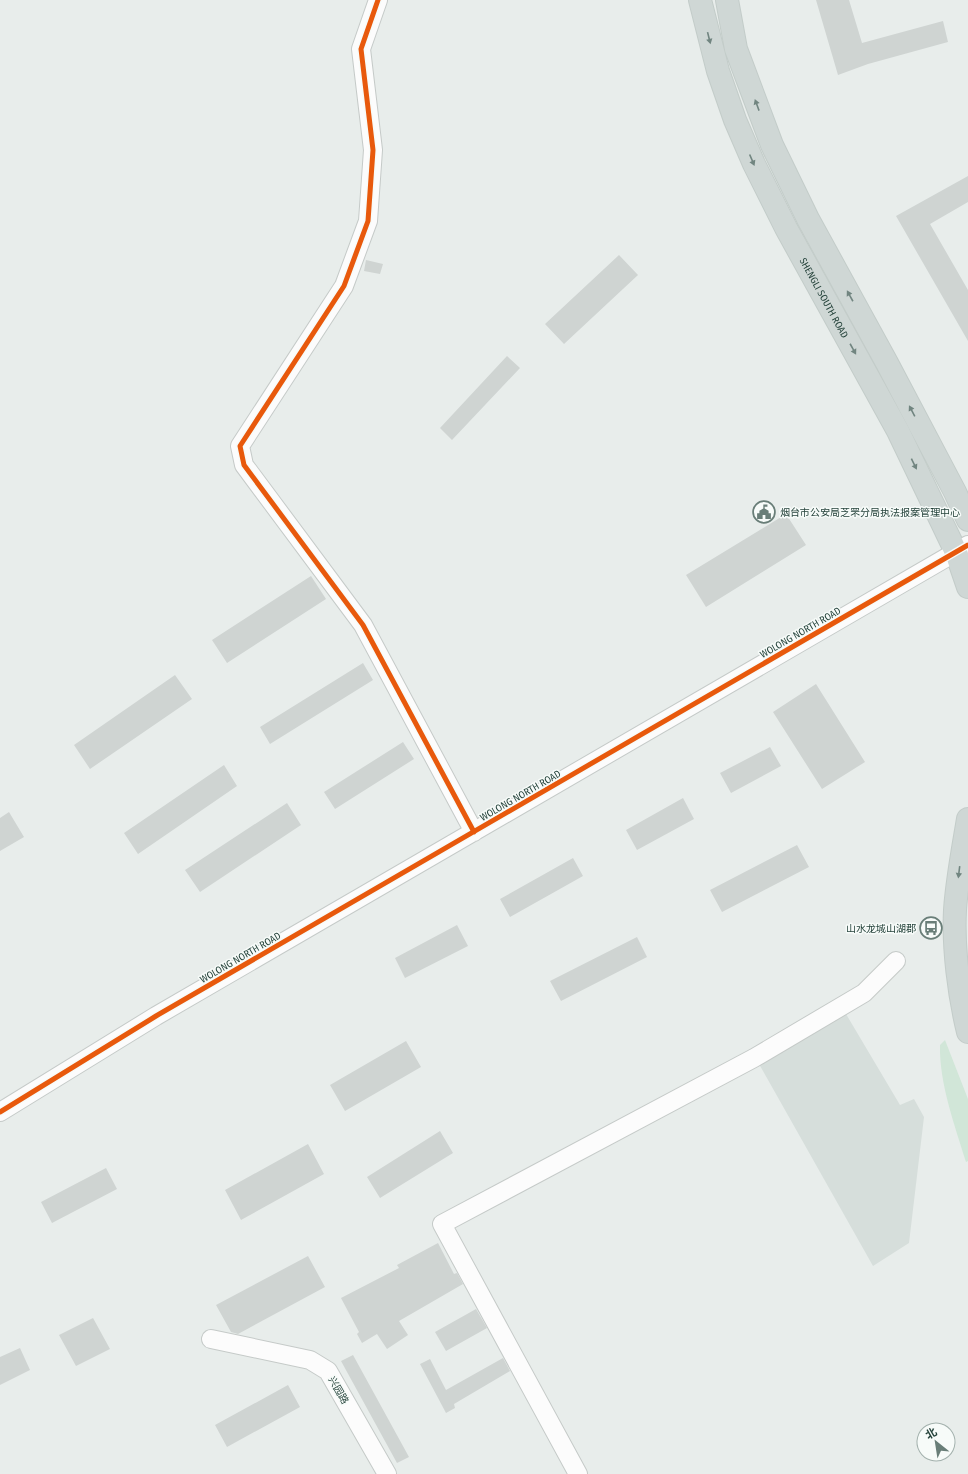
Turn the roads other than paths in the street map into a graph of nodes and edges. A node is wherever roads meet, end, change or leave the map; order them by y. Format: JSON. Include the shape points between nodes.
{"nodes":[{"id":1,"x":378,"y":0,"type":"edge"},
{"id":2,"x":700,"y":0,"type":"edge"},
{"id":3,"x":727,"y":0,"type":"edge"},
{"id":4,"x":968,"y":520,"type":"edge"},
{"id":5,"x":962,"y":548,"type":"edge"},
{"id":6,"x":968,"y":587,"type":"edge"},
{"id":7,"x":968,"y":819,"type":"edge"},
{"id":8,"x":474,"y":832,"type":"junction"},
{"id":9,"x":896,"y":961,"type":"dead end"},
{"id":10,"x":968,"y":1032,"type":"edge"},
{"id":11,"x":0,"y":1112,"type":"edge"},
{"id":12,"x":211,"y":1339,"type":"dead end"},
{"id":13,"x":387,"y":1474,"type":"edge"},
{"id":14,"x":578,"y":1474,"type":"edge"}],
"edges":[{"from":1,"to":8,"type":"street","via":[[361,49],[372,150],[368,220],[344,286],[240,446],[244,465],[363,626]]},
{"from":2,"to":5,"type":"main road","name":"SHENGLI SOUTH ROAD","one_way":true,"via":[[718,71],[754,164],[786,228]]},
{"from":4,"to":3,"type":"main road","one_way":true,"via":[[887,363],[808,219],[772,145],[736,49]]},
{"from":5,"to":6,"type":"main road","name":"SHENGLI SOUTH ROAD"},
{"from":5,"to":8,"type":"street","name":"WOLONG NORTH ROAD"},
{"from":7,"to":10,"type":"main road","one_way":true,"via":[[955,911],[956,963]]},
{"from":8,"to":11,"type":"street","name":"WOLONG NORTH ROAD","via":[[156,1016]]},
{"from":9,"to":14,"type":"street","via":[[864,993],[754,1058],[442,1224]]},
{"from":12,"to":13,"type":"street","name":"兴园路","via":[[310,1360],[328,1371]]}]}
